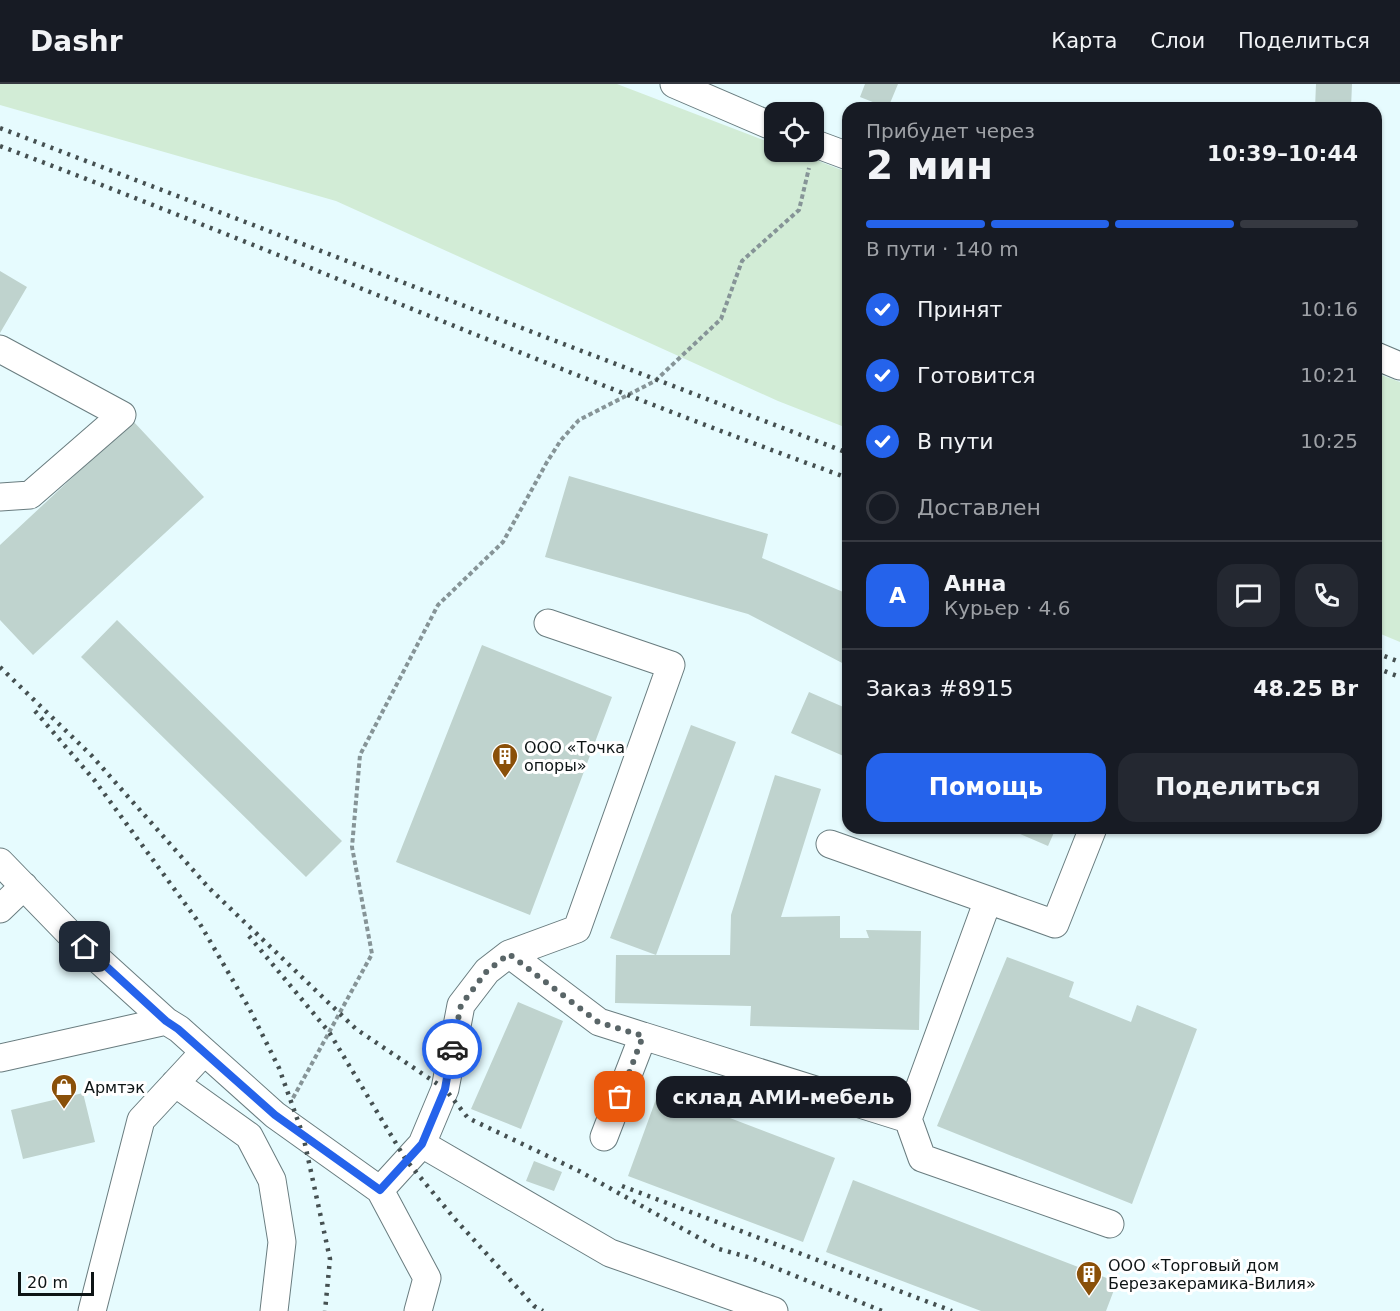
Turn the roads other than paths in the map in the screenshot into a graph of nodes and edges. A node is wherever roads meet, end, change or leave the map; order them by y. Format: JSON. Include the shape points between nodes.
{"nodes":[{"id":1,"x":691,"y":87,"type":"edge"},
{"id":2,"x":764,"y":122,"type":"edge"},
{"id":3,"x":824,"y":153,"type":"edge"},
{"id":4,"x":842,"y":155,"type":"edge"},
{"id":5,"x":0,"y":349,"type":"edge"},
{"id":6,"x":1382,"y":358,"type":"edge"},
{"id":7,"x":1400,"y":366,"type":"edge"},
{"id":8,"x":0,"y":497,"type":"edge"},
{"id":9,"x":548,"y":623,"type":"dead end"},
{"id":10,"x":1091,"y":834,"type":"edge"},
{"id":11,"x":830,"y":844,"type":"dead end"},
{"id":12,"x":0,"y":862,"type":"edge"},
{"id":13,"x":24,"y":886,"type":"junction"},
{"id":14,"x":988,"y":900,"type":"junction"},
{"id":15,"x":0,"y":909,"type":"edge"},
{"id":16,"x":509,"y":954,"type":"junction"},
{"id":17,"x":166,"y":1021,"type":"junction"},
{"id":18,"x":643,"y":1036,"type":"junction"},
{"id":19,"x":204,"y":1052,"type":"junction"},
{"id":20,"x":0,"y":1058,"type":"edge"},
{"id":21,"x":175,"y":1083,"type":"junction"},
{"id":22,"x":909,"y":1119,"type":"junction"},
{"id":23,"x":604,"y":1137,"type":"dead end"},
{"id":24,"x":422,"y":1144,"type":"junction"},
{"id":25,"x":380,"y":1190,"type":"junction"},
{"id":26,"x":1110,"y":1224,"type":"dead end"},
{"id":27,"x":92,"y":1311,"type":"edge"},
{"id":28,"x":274,"y":1311,"type":"edge"},
{"id":29,"x":418,"y":1311,"type":"edge"},
{"id":30,"x":774,"y":1311,"type":"edge"}],
"edges":[{"from":1,"to":2,"type":"street"},
{"from":3,"to":4,"type":"street"},
{"from":5,"to":8,"type":"street","via":[[122,415],[30,495]]},
{"from":6,"to":7,"type":"street"},
{"from":9,"to":16,"type":"street","via":[[671,665],[577,928]]},
{"from":10,"to":14,"type":"street","via":[[1055,924]]},
{"from":11,"to":14,"type":"street"},
{"from":12,"to":13,"type":"street"},
{"from":13,"to":15,"type":"street"},
{"from":13,"to":17,"type":"street","via":[[69,933]]},
{"from":14,"to":22,"type":"street"},
{"from":16,"to":18,"type":"street","via":[[598,1022]]},
{"from":16,"to":24,"type":"street","via":[[487,971],[461,1005],[445,1089]]},
{"from":17,"to":19,"type":"street"},
{"from":17,"to":20,"type":"street"},
{"from":18,"to":22,"type":"street"},
{"from":18,"to":23,"type":"street"},
{"from":19,"to":21,"type":"street"},
{"from":19,"to":25,"type":"street","via":[[275,1115]]},
{"from":21,"to":27,"type":"street","via":[[141,1120]]},
{"from":21,"to":28,"type":"street","via":[[249,1136],[272,1180],[282,1242]]},
{"from":22,"to":26,"type":"street","via":[[922,1158]]},
{"from":24,"to":25,"type":"street"},
{"from":24,"to":30,"type":"street","via":[[610,1252]]},
{"from":25,"to":29,"type":"street","via":[[427,1278]]}]}
